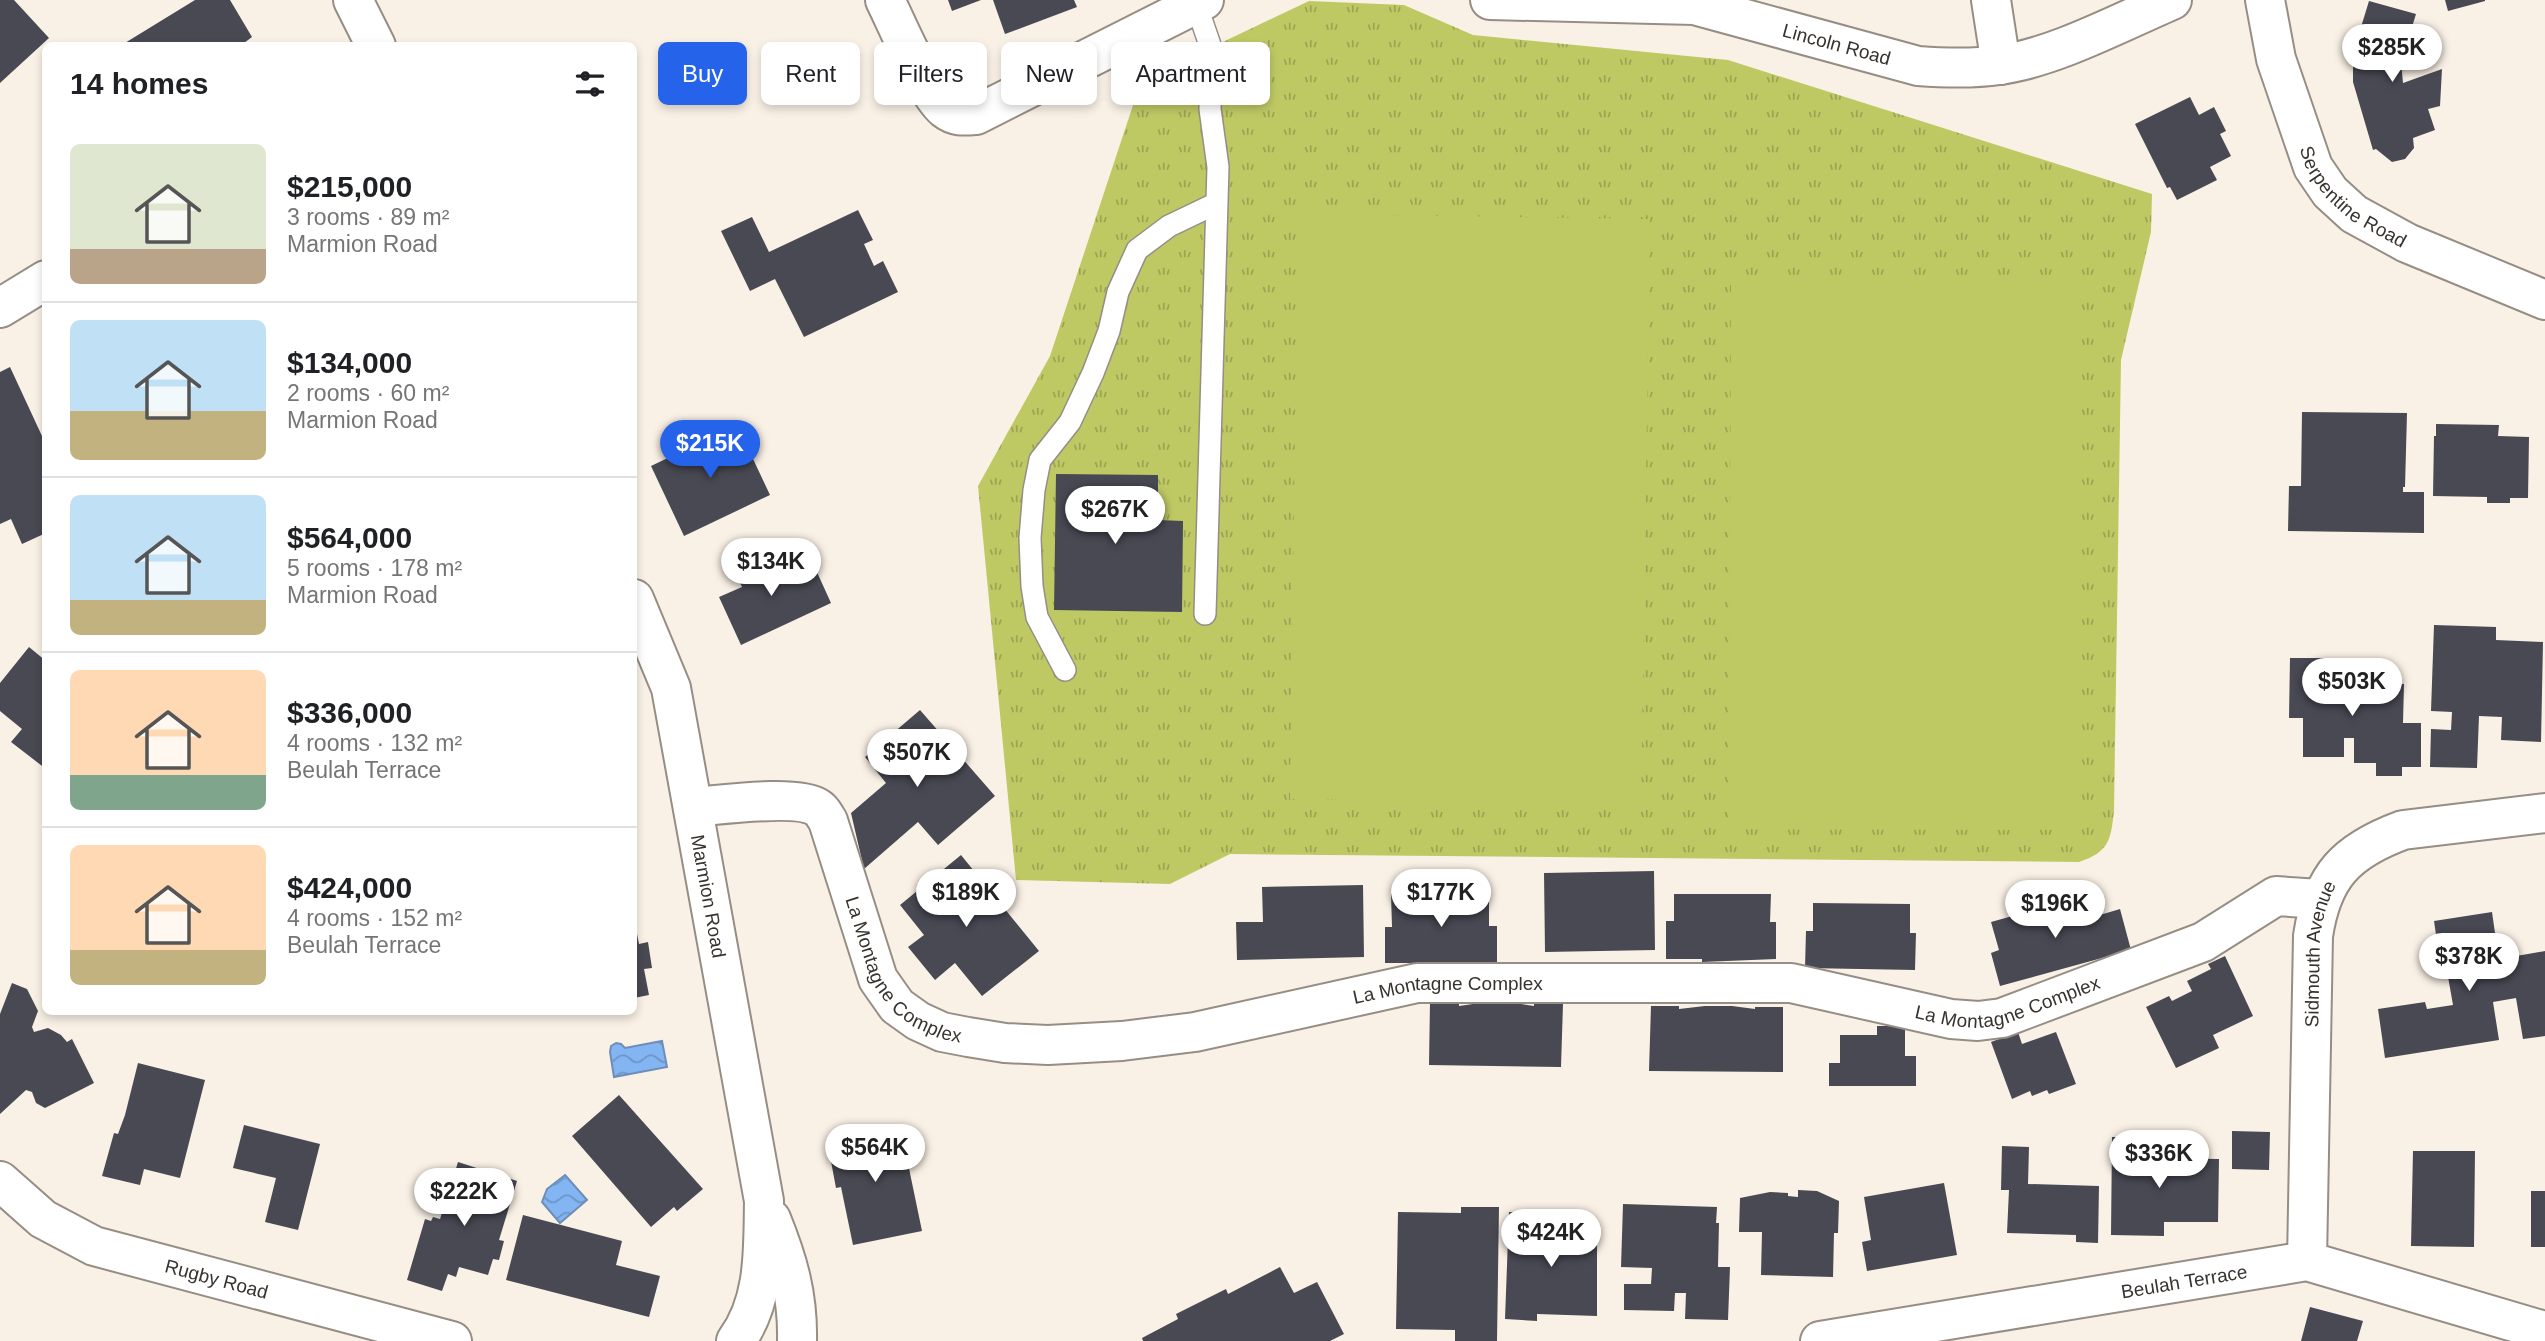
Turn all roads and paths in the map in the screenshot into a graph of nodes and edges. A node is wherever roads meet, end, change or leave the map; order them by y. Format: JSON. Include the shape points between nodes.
{"nodes":[{"id":1,"x":353,"y":0,"type":"edge"},
{"id":2,"x":885,"y":0,"type":"edge"},
{"id":3,"x":1490,"y":0,"type":"edge"},
{"id":4,"x":1992,"y":0,"type":"edge"},
{"id":5,"x":2172,"y":0,"type":"edge"},
{"id":6,"x":2265,"y":0,"type":"edge"},
{"id":7,"x":1200,"y":2,"type":"edge"},
{"id":8,"x":374,"y":42,"type":"edge"},
{"id":9,"x":2001,"y":65,"type":"junction"},
{"id":10,"x":1217,"y":203,"type":"junction"},
{"id":11,"x":42,"y":282,"type":"edge"},
{"id":12,"x":2545,"y":300,"type":"edge"},
{"id":13,"x":0,"y":308,"type":"edge"},
{"id":14,"x":637,"y":606,"type":"edge"},
{"id":15,"x":1205,"y":614,"type":"dead end"},
{"id":16,"x":1065,"y":670,"type":"dead end"},
{"id":17,"x":694,"y":807,"type":"junction"},
{"id":18,"x":2545,"y":813,"type":"edge"},
{"id":19,"x":2320,"y":899,"type":"junction"},
{"id":20,"x":0,"y":1181,"type":"edge"},
{"id":21,"x":764,"y":1201,"type":"junction"},
{"id":22,"x":2307,"y":1261,"type":"junction"},
{"id":23,"x":2541,"y":1330,"type":"dead end"},
{"id":24,"x":452,"y":1341,"type":"edge"},
{"id":25,"x":736,"y":1341,"type":"edge"},
{"id":26,"x":797,"y":1341,"type":"edge"},
{"id":27,"x":1820,"y":1341,"type":"edge"}],
"edges":[{"from":1,"to":8,"type":"street"},
{"from":2,"to":7,"type":"street","via":[[934,96],[960,117],[976,115]]},
{"from":3,"to":9,"type":"street","name":"Lincoln Road","via":[[1695,5],[1917,66]]},
{"from":4,"to":9,"type":"street"},
{"from":5,"to":9,"type":"street","name":"Lincoln Road","via":[[2058,48]]},
{"from":6,"to":12,"type":"street","name":"Serpentine Road","via":[[2276,59],[2313,167],[2330,191],[2354,214],[2406,243]]},
{"from":7,"to":10,"type":"lane","via":[[1211,48]]},
{"from":10,"to":15,"type":"lane"},
{"from":10,"to":16,"type":"lane","via":[[1168,226],[1137,250],[1118,292],[1093,373],[1070,422],[1041,460],[1030,538],[1032,586],[1037,617]]},
{"from":11,"to":13,"type":"street"},
{"from":14,"to":17,"type":"street","name":"Marmion Road","via":[[671,688]]},
{"from":17,"to":19,"type":"street","name":"La Montagne Complex","via":[[766,801],[821,810],[878,979],[897,1006],[942,1032],[1005,1043],[1122,1041],[1195,1032],[1417,983],[1791,983],[1951,1018],[2002,1018],[2203,942],[2276,896]]},
{"from":17,"to":21,"type":"street","name":"Marmion Road"},
{"from":18,"to":19,"type":"street","name":"Sidmouth Avenue","via":[[2403,830],[2358,851],[2342,865]]},
{"from":19,"to":22,"type":"street","name":"Sidmouth Avenue","via":[[2313,936]]},
{"from":20,"to":24,"type":"street","name":"Rugby Road","via":[[43,1219],[94,1247]]},
{"from":21,"to":25,"type":"street","name":"Marmion Road","via":[[761,1280]]},
{"from":21,"to":26,"type":"street","name":"Marmion Road","via":[[793,1283]]},
{"from":22,"to":23,"type":"street","name":"Beulah Terrace"},
{"from":22,"to":27,"type":"street","name":"Beulah Terrace"}]}
